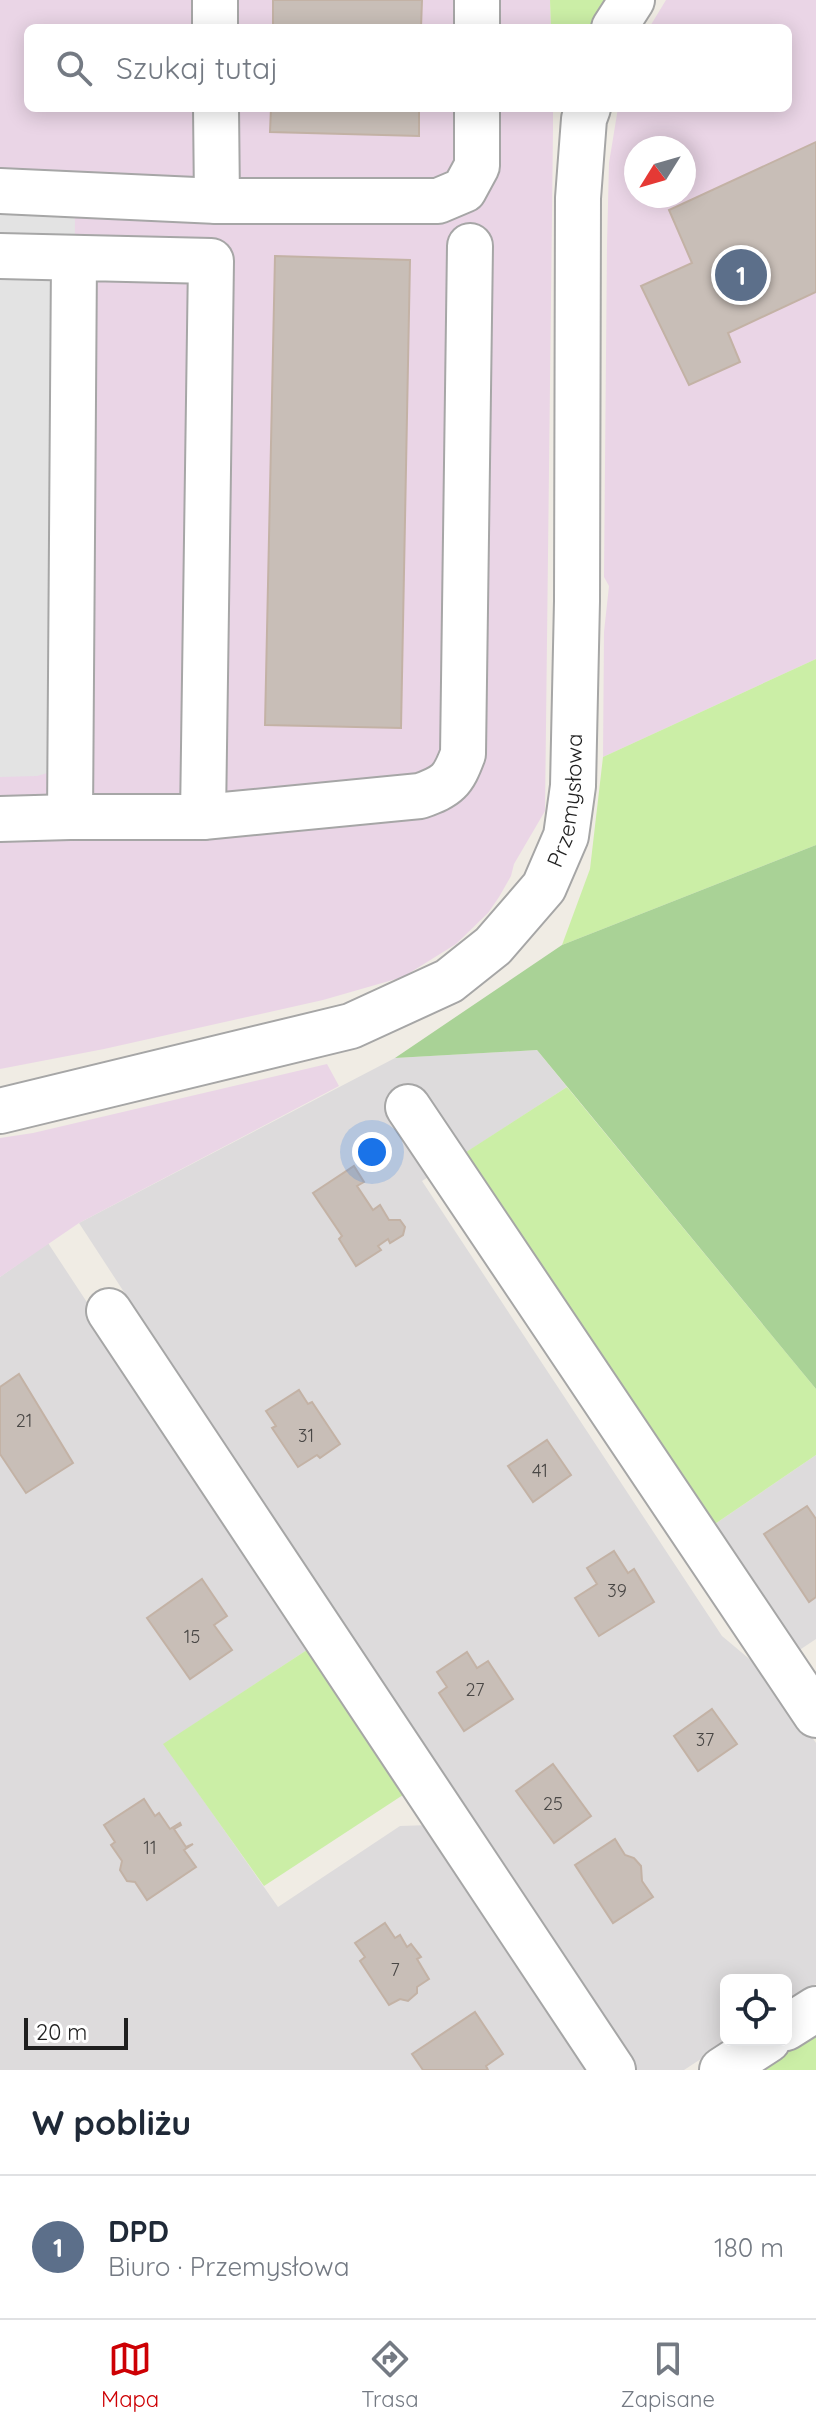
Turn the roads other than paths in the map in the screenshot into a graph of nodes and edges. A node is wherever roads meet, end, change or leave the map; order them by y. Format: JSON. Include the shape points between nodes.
{"nodes":[{"id":1,"x":215,"y":0,"type":"edge"},
{"id":2,"x":477,"y":0,"type":"edge"},
{"id":3,"x":632,"y":0,"type":"edge"},
{"id":4,"x":215,"y":24,"type":"edge"},
{"id":5,"x":477,"y":24,"type":"edge"},
{"id":6,"x":617,"y":24,"type":"edge"},
{"id":7,"x":216,"y":112,"type":"edge"},
{"id":8,"x":477,"y":112,"type":"edge"},
{"id":9,"x":587,"y":112,"type":"edge"},
{"id":10,"x":0,"y":191,"type":"edge"},
{"id":11,"x":217,"y":201,"type":"junction"},
{"id":12,"x":470,"y":246,"type":"dead end"},
{"id":13,"x":0,"y":256,"type":"edge"},
{"id":14,"x":74,"y":259,"type":"junction"},
{"id":15,"x":70,"y":817,"type":"junction"},
{"id":16,"x":203,"y":817,"type":"junction"},
{"id":17,"x":0,"y":819,"type":"edge"},
{"id":18,"x":408,"y":1107,"type":"dead end"},
{"id":19,"x":0,"y":1111,"type":"edge"},
{"id":20,"x":109,"y":1311,"type":"dead end"},
{"id":21,"x":816,"y":1715,"type":"edge"},
{"id":22,"x":816,"y":2009,"type":"edge"},
{"id":23,"x":792,"y":2024,"type":"edge"},
{"id":24,"x":759,"y":2046,"type":"edge"},
{"id":25,"x":613,"y":2070,"type":"edge"},
{"id":26,"x":722,"y":2070,"type":"edge"}],
"edges":[{"from":1,"to":4,"type":"street"},
{"from":2,"to":5,"type":"street"},
{"from":3,"to":6,"type":"street"},
{"from":7,"to":11,"type":"street"},
{"from":8,"to":11,"type":"street","via":[[477,166],[464,190],[438,201]]},
{"from":9,"to":19,"type":"street","name":"Przemysłowa","via":[[578,198],[573,786],[566,836],[544,887],[493,946],[449,981],[351,1026]]},
{"from":10,"to":11,"type":"street"},
{"from":12,"to":16,"type":"street","via":[[463,754],[455,776],[420,796]]},
{"from":13,"to":14,"type":"street"},
{"from":14,"to":15,"type":"street"},
{"from":14,"to":16,"type":"street","via":[[211,261]]},
{"from":15,"to":16,"type":"street"},
{"from":15,"to":17,"type":"street"},
{"from":18,"to":21,"type":"street"},
{"from":20,"to":25,"type":"street"},
{"from":22,"to":23,"type":"street"},
{"from":24,"to":26,"type":"street"}]}
